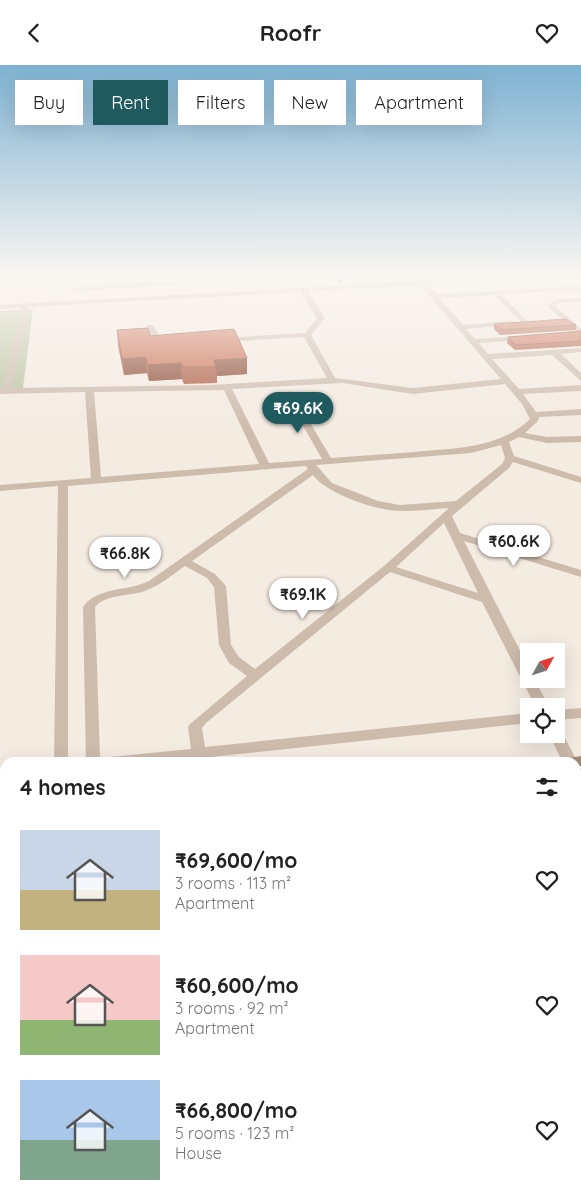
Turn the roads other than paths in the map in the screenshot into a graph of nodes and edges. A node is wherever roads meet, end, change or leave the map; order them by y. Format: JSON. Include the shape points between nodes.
{"nodes":[{"id":1,"x":20,"y":327,"type":"edge"},
{"id":2,"x":150,"y":327,"type":"edge"},
{"id":3,"x":314,"y":327,"type":"edge"},
{"id":4,"x":461,"y":327,"type":"edge"},
{"id":5,"x":581,"y":334,"type":"edge"},
{"id":6,"x":307,"y":335,"type":"junction"},
{"id":7,"x":571,"y":335,"type":"edge"},
{"id":8,"x":532,"y":337,"type":"edge"},
{"id":9,"x":210,"y":340,"type":"edge"},
{"id":10,"x":473,"y":341,"type":"junction"},
{"id":11,"x":181,"y":342,"type":"edge"},
{"id":12,"x":581,"y":350,"type":"edge"},
{"id":13,"x":554,"y":352,"type":"junction"},
{"id":14,"x":486,"y":357,"type":"junction"},
{"id":15,"x":581,"y":378,"type":"edge"},
{"id":16,"x":332,"y":380,"type":"junction"},
{"id":17,"x":507,"y":381,"type":"junction"},
{"id":18,"x":227,"y":387,"type":"junction"},
{"id":19,"x":581,"y":388,"type":"edge"},
{"id":20,"x":89,"y":389,"type":"junction"},
{"id":21,"x":4,"y":390,"type":"edge"},
{"id":22,"x":516,"y":392,"type":"junction"},
{"id":23,"x":289,"y":395,"type":"dead end"},
{"id":24,"x":581,"y":412,"type":"edge"},
{"id":25,"x":533,"y":415,"type":"junction"},
{"id":26,"x":517,"y":434,"type":"junction"},
{"id":27,"x":581,"y":439,"type":"edge"},
{"id":28,"x":504,"y":442,"type":"junction"},
{"id":29,"x":510,"y":458,"type":"junction"},
{"id":30,"x":328,"y":461,"type":"junction"},
{"id":31,"x":311,"y":466,"type":"junction"},
{"id":32,"x":265,"y":467,"type":"junction"},
{"id":33,"x":96,"y":480,"type":"junction"},
{"id":34,"x":581,"y":480,"type":"edge"},
{"id":35,"x":62,"y":483,"type":"junction"},
{"id":36,"x":0,"y":488,"type":"edge"},
{"id":37,"x":459,"y":504,"type":"junction"},
{"id":38,"x":446,"y":515,"type":"junction"},
{"id":39,"x":456,"y":535,"type":"junction"},
{"id":40,"x":184,"y":561,"type":"junction"},
{"id":41,"x":388,"y":568,"type":"junction"},
{"id":42,"x":581,"y":574,"type":"edge"},
{"id":43,"x":487,"y":600,"type":"junction"},
{"id":44,"x":256,"y":675,"type":"junction"},
{"id":45,"x":538,"y":698,"type":"edge"},
{"id":46,"x":581,"y":713,"type":"edge"},
{"id":47,"x":565,"y":714,"type":"edge"},
{"id":48,"x":520,"y":719,"type":"edge"},
{"id":49,"x":560,"y":743,"type":"edge"},
{"id":50,"x":199,"y":753,"type":"junction"},
{"id":51,"x":61,"y":757,"type":"edge"},
{"id":52,"x":93,"y":757,"type":"edge"},
{"id":53,"x":159,"y":757,"type":"edge"},
{"id":54,"x":568,"y":757,"type":"edge"}],
"edges":[{"from":1,"to":21,"type":"street"},
{"from":2,"to":11,"type":"street","via":[[157,339],[163,342]]},
{"from":3,"to":6,"type":"street"},
{"from":4,"to":10,"type":"street"},
{"from":5,"to":7,"type":"street"},
{"from":6,"to":9,"type":"street"},
{"from":6,"to":16,"type":"street"},
{"from":8,"to":10,"type":"street"},
{"from":10,"to":14,"type":"street"},
{"from":12,"to":13,"type":"street"},
{"from":13,"to":14,"type":"street"},
{"from":13,"to":15,"type":"street"},
{"from":14,"to":17,"type":"street"},
{"from":16,"to":17,"type":"street","via":[[413,391]]},
{"from":16,"to":18,"type":"street"},
{"from":17,"to":22,"type":"street"},
{"from":18,"to":20,"type":"street"},
{"from":18,"to":32,"type":"street"},
{"from":19,"to":22,"type":"street"},
{"from":20,"to":21,"type":"street"},
{"from":20,"to":33,"type":"street"},
{"from":22,"to":25,"type":"street"},
{"from":23,"to":30,"type":"street"},
{"from":24,"to":25,"type":"street"},
{"from":25,"to":26,"type":"street","via":[[535,419]]},
{"from":26,"to":27,"type":"street","via":[[547,439]]},
{"from":26,"to":28,"type":"street"},
{"from":28,"to":29,"type":"street"},
{"from":28,"to":30,"type":"street","via":[[471,450]]},
{"from":29,"to":34,"type":"street"},
{"from":29,"to":37,"type":"street","via":[[506,466]]},
{"from":30,"to":31,"type":"street"},
{"from":31,"to":32,"type":"street"},
{"from":31,"to":37,"type":"street","via":[[328,485],[389,507]]},
{"from":31,"to":40,"type":"street"},
{"from":32,"to":33,"type":"street"},
{"from":33,"to":35,"type":"street"},
{"from":35,"to":36,"type":"street"},
{"from":35,"to":51,"type":"street"},
{"from":37,"to":38,"type":"street"},
{"from":38,"to":39,"type":"street"},
{"from":38,"to":41,"type":"street"},
{"from":39,"to":42,"type":"street"},
{"from":39,"to":43,"type":"street"},
{"from":40,"to":44,"type":"street","via":[[211,576],[220,586],[225,645],[234,660]]},
{"from":40,"to":52,"type":"street","via":[[143,588],[99,597],[89,607]]},
{"from":41,"to":43,"type":"street"},
{"from":41,"to":44,"type":"street"},
{"from":43,"to":45,"type":"street"},
{"from":44,"to":50,"type":"street","via":[[195,727]]},
{"from":46,"to":47,"type":"street"},
{"from":48,"to":50,"type":"street"},
{"from":49,"to":54,"type":"street"},
{"from":50,"to":53,"type":"street"}]}
